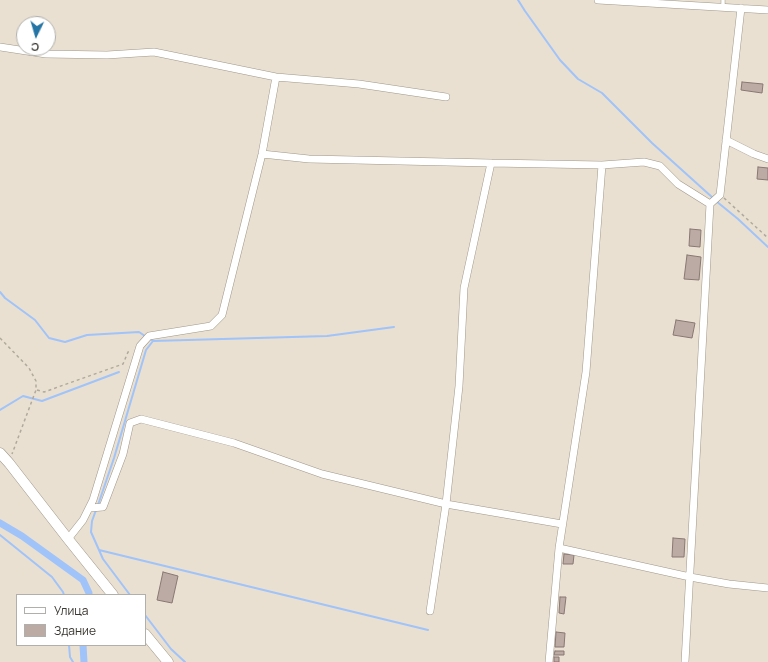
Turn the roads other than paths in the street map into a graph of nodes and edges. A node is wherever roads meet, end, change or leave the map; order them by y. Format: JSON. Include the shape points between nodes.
{"nodes":[{"id":1,"x":598,"y":0,"type":"edge"},
{"id":2,"x":723,"y":4,"type":"edge"},
{"id":3,"x":740,"y":8,"type":"junction"},
{"id":4,"x":768,"y":10,"type":"edge"},
{"id":5,"x":0,"y":47,"type":"edge"},
{"id":6,"x":276,"y":77,"type":"junction"},
{"id":7,"x":446,"y":96,"type":"dead end"},
{"id":8,"x":726,"y":140,"type":"junction"},
{"id":9,"x":262,"y":154,"type":"junction"},
{"id":10,"x":768,"y":159,"type":"edge"},
{"id":11,"x":490,"y":163,"type":"junction"},
{"id":12,"x":602,"y":165,"type":"junction"},
{"id":13,"x":710,"y":204,"type":"junction"},
{"id":14,"x":0,"y":453,"type":"edge"},
{"id":15,"x":446,"y":504,"type":"junction"},
{"id":16,"x":90,"y":508,"type":"junction"},
{"id":17,"x":562,"y":524,"type":"junction"},
{"id":18,"x":68,"y":539,"type":"junction"},
{"id":19,"x":559,"y":548,"type":"junction"},
{"id":20,"x":690,"y":577,"type":"junction"},
{"id":21,"x":768,"y":588,"type":"edge"},
{"id":22,"x":113,"y":594,"type":"edge"},
{"id":23,"x":430,"y":611,"type":"dead end"},
{"id":24,"x":146,"y":635,"type":"edge"},
{"id":25,"x":168,"y":662,"type":"edge"},
{"id":26,"x":549,"y":662,"type":"edge"},
{"id":27,"x":685,"y":662,"type":"edge"}],
"edges":[{"from":1,"to":2,"type":"street"},
{"from":2,"to":3,"type":"street"},
{"from":3,"to":4,"type":"street"},
{"from":3,"to":8,"type":"street"},
{"from":5,"to":6,"type":"street","via":[[46,54],[106,55],[154,52]]},
{"from":6,"to":7,"type":"street","via":[[359,84]]},
{"from":6,"to":9,"type":"street"},
{"from":8,"to":10,"type":"street"},
{"from":8,"to":13,"type":"street","via":[[720,194]]},
{"from":9,"to":11,"type":"street","via":[[309,158]]},
{"from":9,"to":16,"type":"street","via":[[222,315],[211,326],[149,336],[140,346]]},
{"from":11,"to":12,"type":"street"},
{"from":11,"to":15,"type":"street","via":[[464,288],[459,386]]},
{"from":12,"to":13,"type":"street","via":[[644,162],[660,166],[678,184]]},
{"from":12,"to":17,"type":"street","via":[[586,372]]},
{"from":13,"to":20,"type":"street"},
{"from":14,"to":18,"type":"street"},
{"from":15,"to":16,"type":"street","via":[[322,474],[234,442],[141,419],[130,423],[124,454],[103,507]]},
{"from":15,"to":17,"type":"street"},
{"from":15,"to":23,"type":"street"},
{"from":16,"to":18,"type":"street"},
{"from":17,"to":19,"type":"street"},
{"from":18,"to":22,"type":"street"},
{"from":19,"to":20,"type":"street"},
{"from":19,"to":26,"type":"street"},
{"from":20,"to":21,"type":"street"},
{"from":20,"to":27,"type":"street"},
{"from":24,"to":25,"type":"street"}]}
